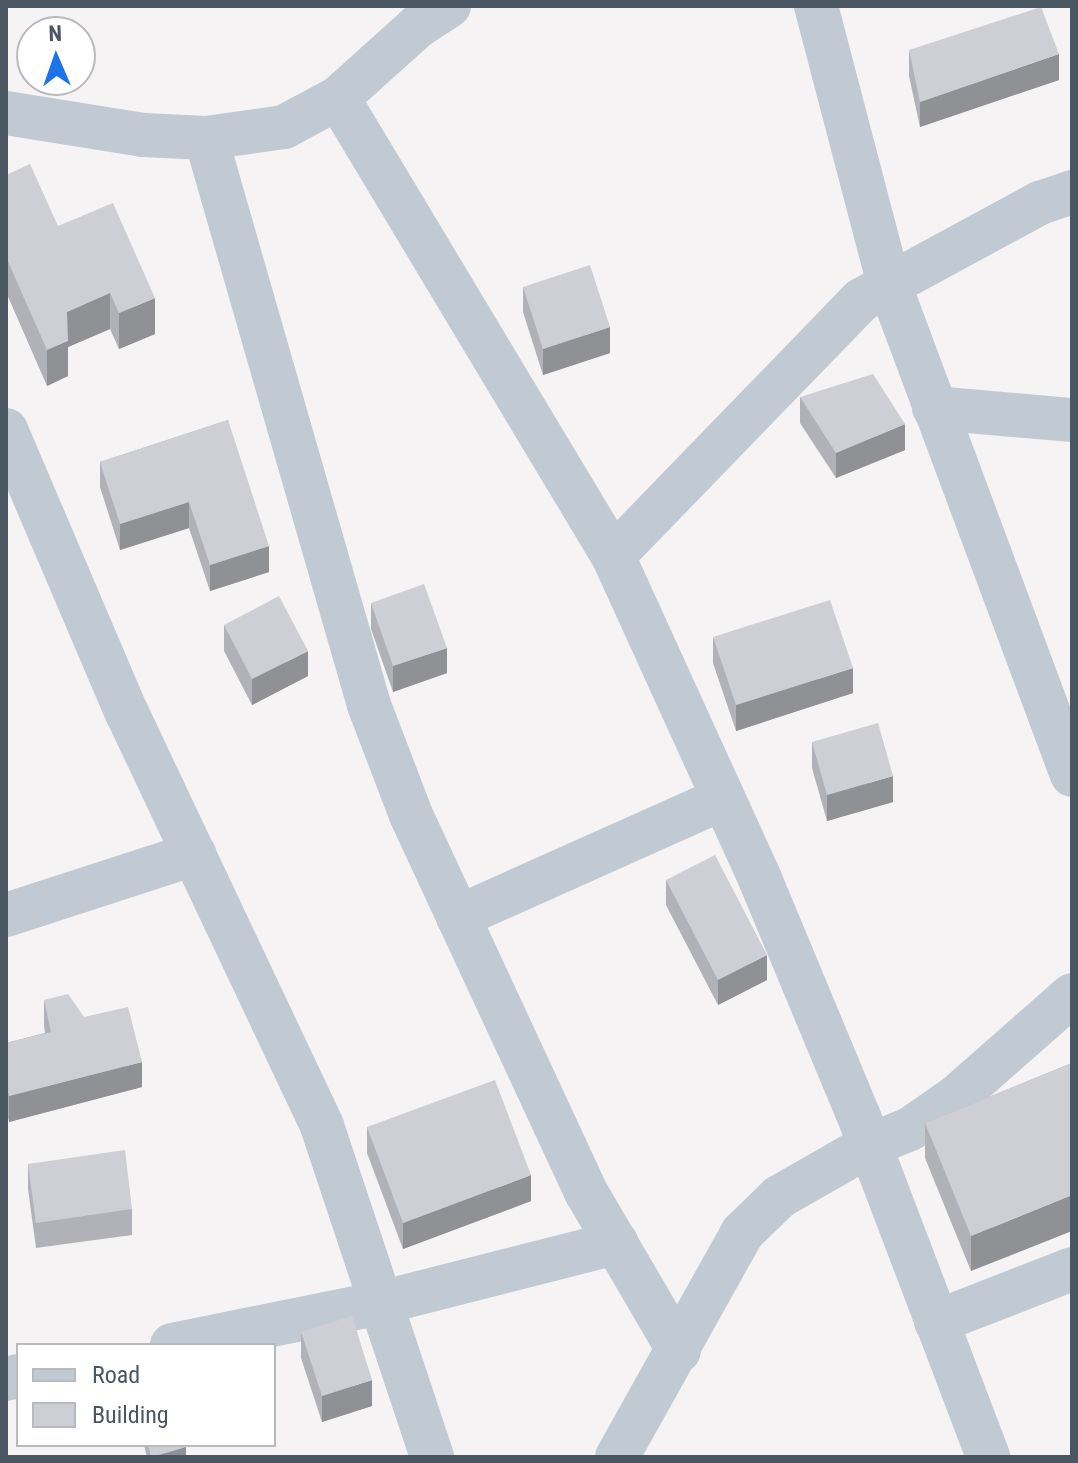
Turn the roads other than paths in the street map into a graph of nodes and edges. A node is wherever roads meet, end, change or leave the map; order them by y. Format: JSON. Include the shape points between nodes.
{"nodes":[{"id":1,"x":449,"y":6,"type":"edge"},
{"id":2,"x":816,"y":6,"type":"edge"},
{"id":3,"x":338,"y":98,"type":"junction"},
{"id":4,"x":6,"y":113,"type":"edge"},
{"id":5,"x":206,"y":138,"type":"junction"},
{"id":6,"x":1072,"y":192,"type":"edge"},
{"id":7,"x":888,"y":281,"type":"junction"},
{"id":8,"x":934,"y":408,"type":"junction"},
{"id":9,"x":1072,"y":420,"type":"edge"},
{"id":10,"x":6,"y":430,"type":"edge"},
{"id":11,"x":613,"y":556,"type":"junction"},
{"id":12,"x":1072,"y":775,"type":"edge"},
{"id":13,"x":722,"y":799,"type":"junction"},
{"id":14,"x":194,"y":854,"type":"junction"},
{"id":15,"x":6,"y":915,"type":"edge"},
{"id":16,"x":458,"y":917,"type":"junction"},
{"id":17,"x":1072,"y":995,"type":"edge"},
{"id":18,"x":868,"y":1146,"type":"junction"},
{"id":19,"x":616,"y":1243,"type":"junction"},
{"id":20,"x":1072,"y":1269,"type":"edge"},
{"id":21,"x":380,"y":1303,"type":"junction"},
{"id":22,"x":936,"y":1322,"type":"junction"},
{"id":23,"x":182,"y":1343,"type":"edge"},
{"id":24,"x":679,"y":1351,"type":"junction"},
{"id":25,"x":432,"y":1457,"type":"edge"},
{"id":26,"x":617,"y":1457,"type":"edge"},
{"id":27,"x":988,"y":1457,"type":"edge"}],
"edges":[{"from":1,"to":3,"type":"street","via":[[418,26]]},
{"from":2,"to":7,"type":"street"},
{"from":3,"to":5,"type":"street","via":[[284,127]]},
{"from":3,"to":11,"type":"street"},
{"from":4,"to":5,"type":"street","via":[[143,135]]},
{"from":5,"to":16,"type":"street","via":[[369,705]]},
{"from":6,"to":7,"type":"street","via":[[1040,203]]},
{"from":7,"to":8,"type":"street"},
{"from":7,"to":11,"type":"street","via":[[861,300]]},
{"from":8,"to":9,"type":"street"},
{"from":8,"to":12,"type":"street"},
{"from":10,"to":14,"type":"street","via":[[127,713]]},
{"from":11,"to":13,"type":"street"},
{"from":13,"to":16,"type":"street"},
{"from":13,"to":18,"type":"street","via":[[760,879]]},
{"from":14,"to":15,"type":"street"},
{"from":14,"to":21,"type":"street","via":[[322,1126]]},
{"from":16,"to":19,"type":"street","via":[[586,1192]]},
{"from":17,"to":18,"type":"street","via":[[956,1097],[910,1129]]},
{"from":18,"to":22,"type":"street"},
{"from":18,"to":24,"type":"street","via":[[779,1197],[742,1233]]},
{"from":19,"to":21,"type":"street"},
{"from":19,"to":24,"type":"street"},
{"from":20,"to":22,"type":"street"},
{"from":21,"to":23,"type":"street"},
{"from":21,"to":25,"type":"street"},
{"from":22,"to":27,"type":"street"},
{"from":24,"to":26,"type":"street"}]}
